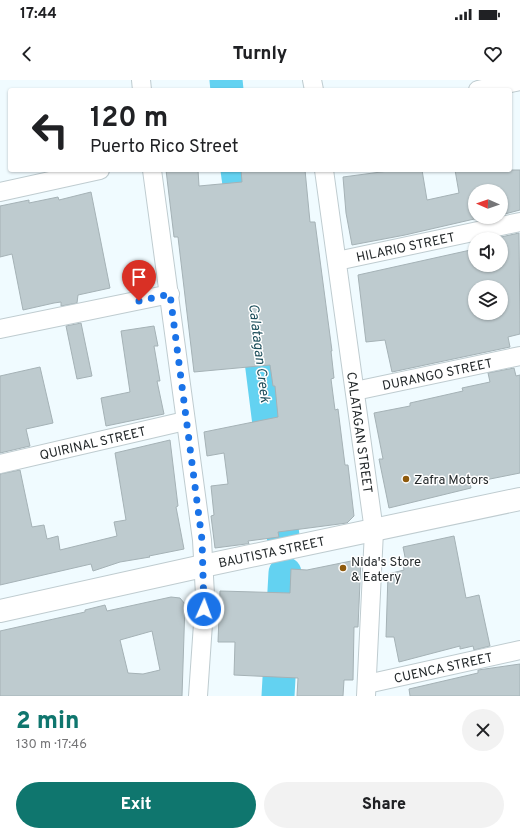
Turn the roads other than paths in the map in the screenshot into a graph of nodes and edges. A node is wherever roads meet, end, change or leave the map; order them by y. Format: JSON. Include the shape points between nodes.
{"nodes":[{"id":1,"x":520,"y":81,"type":"edge"},
{"id":2,"x":487,"y":88,"type":"edge"},
{"id":3,"x":91,"y":172,"type":"edge"},
{"id":4,"x":152,"y":172,"type":"edge"},
{"id":5,"x":324,"y":172,"type":"edge"},
{"id":6,"x":0,"y":192,"type":"edge"},
{"id":7,"x":520,"y":222,"type":"edge"},
{"id":8,"x":337,"y":261,"type":"junction"},
{"id":9,"x":170,"y":294,"type":"junction"},
{"id":10,"x":0,"y":329,"type":"edge"},
{"id":11,"x":520,"y":356,"type":"edge"},
{"id":12,"x":355,"y":391,"type":"junction"},
{"id":13,"x":185,"y":421,"type":"junction"},
{"id":14,"x":0,"y":464,"type":"edge"},
{"id":15,"x":520,"y":499,"type":"edge"},
{"id":16,"x":374,"y":531,"type":"junction"},
{"id":17,"x":204,"y":566,"type":"junction"},
{"id":18,"x":0,"y":611,"type":"edge"},
{"id":19,"x":520,"y":650,"type":"edge"},
{"id":20,"x":367,"y":690,"type":"edge"},
{"id":21,"x":198,"y":696,"type":"edge"}],
"edges":[{"from":1,"to":2,"type":"street"},
{"from":3,"to":6,"type":"street"},
{"from":4,"to":9,"type":"street"},
{"from":5,"to":8,"type":"street","name":"CALATAGAN STREET"},
{"from":7,"to":8,"type":"street","name":"HILARIO STREET"},
{"from":8,"to":12,"type":"street","name":"CALATAGAN STREET"},
{"from":9,"to":10,"type":"street"},
{"from":9,"to":13,"type":"street"},
{"from":11,"to":12,"type":"street","name":"DURANGO STREET"},
{"from":12,"to":16,"type":"street","name":"CALATAGAN STREET"},
{"from":13,"to":14,"type":"street","name":"QUIRINAL STREET"},
{"from":13,"to":17,"type":"street"},
{"from":15,"to":16,"type":"street","name":"BAUTISTA STREET"},
{"from":16,"to":17,"type":"street","name":"BAUTISTA STREET"},
{"from":16,"to":20,"type":"street","name":"CALATAGAN STREET"},
{"from":17,"to":18,"type":"street","name":"BAUTISTA STREET"},
{"from":17,"to":21,"type":"street","via":[[205,595]]},
{"from":19,"to":20,"type":"street","name":"CUENCA STREET"}]}
